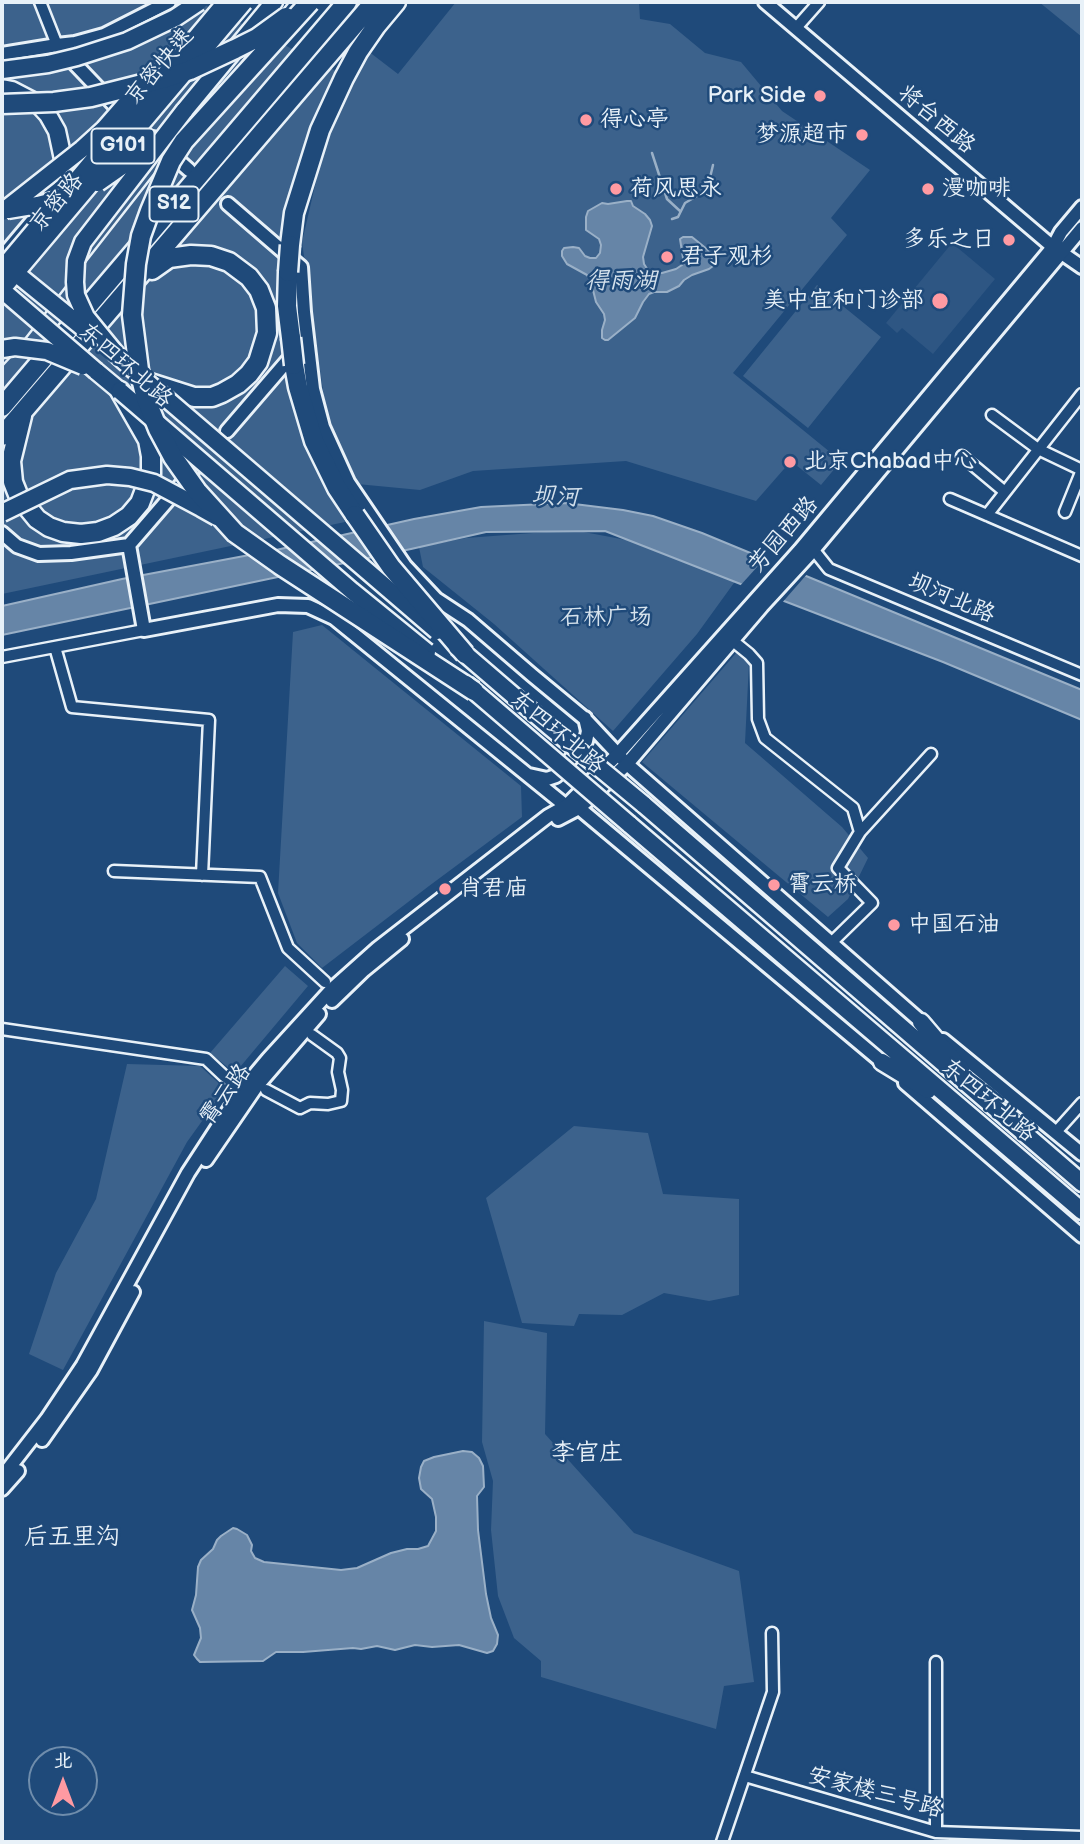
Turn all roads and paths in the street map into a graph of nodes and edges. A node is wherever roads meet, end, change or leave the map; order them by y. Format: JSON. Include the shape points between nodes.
{"nodes":[{"id":1,"x":40,"y":2,"type":"edge"},
{"id":2,"x":169,"y":2,"type":"edge"},
{"id":3,"x":199,"y":2,"type":"edge"},
{"id":4,"x":244,"y":2,"type":"edge"},
{"id":5,"x":252,"y":2,"type":"edge"},
{"id":6,"x":274,"y":2,"type":"edge"},
{"id":7,"x":308,"y":2,"type":"edge"},
{"id":8,"x":347,"y":2,"type":"edge"},
{"id":9,"x":374,"y":2,"type":"edge"},
{"id":10,"x":396,"y":2,"type":"edge"},
{"id":11,"x":765,"y":2,"type":"edge"},
{"id":12,"x":819,"y":2,"type":"edge"},
{"id":13,"x":224,"y":3,"type":"edge"},
{"id":14,"x":796,"y":29,"type":"junction"},
{"id":15,"x":57,"y":45,"type":"junction"},
{"id":16,"x":2,"y":54,"type":"edge"},
{"id":17,"x":2,"y":70,"type":"edge"},
{"id":18,"x":2,"y":88,"type":"edge"},
{"id":19,"x":2,"y":104,"type":"edge"},
{"id":20,"x":118,"y":109,"type":"dead end"},
{"id":21,"x":184,"y":111,"type":"junction"},
{"id":22,"x":153,"y":138,"type":"dead end"},
{"id":23,"x":189,"y":170,"type":"tunnel mouth"},
{"id":24,"x":47,"y":202,"type":"junction"},
{"id":25,"x":228,"y":204,"type":"tunnel mouth"},
{"id":26,"x":1082,"y":207,"type":"edge"},
{"id":27,"x":2,"y":211,"type":"edge"},
{"id":28,"x":1082,"y":228,"type":"edge"},
{"id":29,"x":1057,"y":250,"type":"junction"},
{"id":30,"x":2,"y":257,"type":"edge"},
{"id":31,"x":2,"y":262,"type":"edge"},
{"id":32,"x":1082,"y":267,"type":"edge"},
{"id":33,"x":2,"y":269,"type":"edge"},
{"id":34,"x":132,"y":285,"type":"junction"},
{"id":35,"x":2,"y":290,"type":"edge"},
{"id":36,"x":2,"y":302,"type":"edge"},
{"id":37,"x":299,"y":339,"type":"junction"},
{"id":38,"x":2,"y":349,"type":"edge"},
{"id":39,"x":117,"y":355,"type":"junction"},
{"id":40,"x":96,"y":371,"type":"junction"},
{"id":41,"x":147,"y":382,"type":"junction"},
{"id":42,"x":120,"y":391,"type":"junction"},
{"id":43,"x":1082,"y":394,"type":"edge"},
{"id":44,"x":2,"y":407,"type":"edge"},
{"id":45,"x":23,"y":411,"type":"junction"},
{"id":46,"x":992,"y":415,"type":"dead end"},
{"id":47,"x":227,"y":431,"type":"dead end"},
{"id":48,"x":2,"y":436,"type":"edge"},
{"id":49,"x":1038,"y":449,"type":"junction"},
{"id":50,"x":962,"y":456,"type":"dead end"},
{"id":51,"x":1082,"y":470,"type":"edge"},
{"id":52,"x":192,"y":471,"type":"dead end"},
{"id":53,"x":1005,"y":492,"type":"junction"},
{"id":54,"x":950,"y":499,"type":"dead end"},
{"id":55,"x":1065,"y":512,"type":"dead end"},
{"id":56,"x":2,"y":513,"type":"edge"},
{"id":57,"x":361,"y":513,"type":"junction"},
{"id":58,"x":987,"y":515,"type":"junction"},
{"id":59,"x":226,"y":524,"type":"junction"},
{"id":60,"x":2,"y":533,"type":"edge"},
{"id":61,"x":129,"y":545,"type":"junction"},
{"id":62,"x":807,"y":551,"type":"junction"},
{"id":63,"x":1082,"y":556,"type":"edge"},
{"id":64,"x":757,"y":604,"type":"junction"},
{"id":65,"x":145,"y":630,"type":"junction"},
{"id":66,"x":733,"y":640,"type":"junction"},
{"id":67,"x":55,"y":647,"type":"junction"},
{"id":68,"x":466,"y":654,"type":"junction"},
{"id":69,"x":2,"y":657,"type":"edge"},
{"id":70,"x":1082,"y":676,"type":"edge"},
{"id":71,"x":474,"y":691,"type":"junction"},
{"id":72,"x":584,"y":718,"type":"junction"},
{"id":73,"x":931,"y":754,"type":"dead end"},
{"id":74,"x":622,"y":760,"type":"junction"},
{"id":75,"x":526,"y":774,"type":"junction"},
{"id":76,"x":566,"y":806,"type":"junction"},
{"id":77,"x":579,"y":808,"type":"junction"},
{"id":78,"x":860,"y":832,"type":"junction"},
{"id":79,"x":114,"y":871,"type":"dead end"},
{"id":80,"x":202,"y":875,"type":"junction"},
{"id":81,"x":831,"y":943,"type":"junction"},
{"id":82,"x":325,"y":982,"type":"dead end"},
{"id":83,"x":921,"y":1022,"type":"junction"},
{"id":84,"x":2,"y":1029,"type":"edge"},
{"id":85,"x":312,"y":1035,"type":"dead end"},
{"id":86,"x":882,"y":1062,"type":"junction"},
{"id":87,"x":242,"y":1090,"type":"junction"},
{"id":88,"x":265,"y":1090,"type":"dead end"},
{"id":89,"x":1082,"y":1103,"type":"edge"},
{"id":90,"x":997,"y":1110,"type":"junction"},
{"id":91,"x":969,"y":1116,"type":"junction"},
{"id":92,"x":1056,"y":1132,"type":"junction"},
{"id":93,"x":1082,"y":1154,"type":"edge"},
{"id":94,"x":1082,"y":1183,"type":"edge"},
{"id":95,"x":1082,"y":1211,"type":"edge"},
{"id":96,"x":1082,"y":1236,"type":"edge"},
{"id":97,"x":2,"y":1476,"type":"edge"},
{"id":98,"x":2,"y":1489,"type":"edge"},
{"id":99,"x":772,"y":1633,"type":"dead end"},
{"id":100,"x":936,"y":1662,"type":"dead end"},
{"id":101,"x":745,"y":1776,"type":"junction"},
{"id":102,"x":936,"y":1832,"type":"junction"},
{"id":103,"x":1082,"y":1837,"type":"edge"},
{"id":104,"x":722,"y":1842,"type":"edge"}],
"edges":[{"from":1,"to":15,"type":"street"},
{"from":2,"to":15,"type":"street","via":[[104,35]]},
{"from":3,"to":17,"type":"highway","bridge":true,"via":[[115,45],[48,64]]},
{"from":4,"to":35,"type":"highway","name":"京密快速","number":"G101","bridge":true},
{"from":5,"to":36,"type":"street","name":"京密路","number":"G101"},
{"from":6,"to":21,"type":"highway"},
{"from":7,"to":19,"type":"highway","bridge":true,"via":[[257,38],[190,70],[91,97]]},
{"from":7,"to":59,"type":"highway","bridge":true,"via":[[184,141],[146,223],[136,264],[134,340],[146,399],[183,473]]},
{"from":8,"to":44,"type":"highway","number":"S12"},
{"from":9,"to":34,"type":"highway","number":"S12"},
{"from":10,"to":37,"type":"highway","bridge":true,"via":[[358,52],[310,156],[295,213],[288,272],[287,306]]},
{"from":11,"to":14,"type":"street","name":"将台西路"},
{"from":12,"to":14,"type":"street"},
{"from":13,"to":24,"type":"street","name":"京密路","number":"G101"},
{"from":13,"to":27,"type":"highway","bridge":true,"via":[[204,18],[97,136]]},
{"from":13,"to":33,"type":"highway","name":"京密快速","number":"G101","bridge":true},
{"from":14,"to":29,"type":"street","name":"将台西路"},
{"from":15,"to":16,"type":"street"},
{"from":15,"to":20,"type":"street"},
{"from":18,"to":24,"type":"highway","via":[[37,103],[57,131],[63,159]]},
{"from":21,"to":27,"type":"highway","bridge":true,"via":[[159,139],[105,179],[52,202]]},
{"from":21,"to":39,"type":"highway","bridge":true,"via":[[83,243],[76,261],[76,295],[86,317]]},
{"from":22,"to":23,"type":"street"},
{"from":24,"to":30,"type":"street","name":"京密路","number":"G101"},
{"from":25,"to":37,"type":"street","name":"东四环北路","via":[[302,267]]},
{"from":26,"to":29,"type":"street","name":"芳园西路","via":[[1061,232]]},
{"from":28,"to":29,"type":"street","name":"芳园西路"},
{"from":29,"to":32,"type":"street","name":"将台西路"},
{"from":29,"to":62,"type":"street","name":"芳园西路"},
{"from":31,"to":39,"type":"highway","bridge":true},
{"from":34,"to":41,"type":"highway","via":[[169,258],[211,256],[229,262],[248,277],[266,308],[267,333],[258,362],[238,384],[212,397],[194,397]]},
{"from":34,"to":45,"type":"highway","number":"S12"},
{"from":35,"to":40,"type":"highway","name":"东四环北路","bridge":true},
{"from":37,"to":47,"type":"street"},
{"from":37,"to":57,"type":"street","name":"东四环北路","via":[[323,427]]},
{"from":37,"to":57,"type":"highway","bridge":true,"via":[[298,387],[314,441],[337,488]]},
{"from":38,"to":40,"type":"highway","bridge":true,"via":[[47,351]]},
{"from":39,"to":41,"type":"highway","name":"东四环北路","bridge":true},
{"from":40,"to":42,"type":"highway","name":"东四环北路"},
{"from":41,"to":68,"type":"highway","name":"东四环北路","bridge":true},
{"from":42,"to":45,"type":"highway","bridge":true,"via":[[148,440],[151,474],[140,503],[129,516],[98,532],[81,534],[49,527],[19,497],[11,461]]},
{"from":42,"to":71,"type":"highway","name":"东四环北路","bridge":true},
{"from":43,"to":49,"type":"street"},
{"from":45,"to":48,"type":"highway","number":"S12"},
{"from":46,"to":49,"type":"street"},
{"from":49,"to":51,"type":"street"},
{"from":49,"to":53,"type":"street"},
{"from":50,"to":53,"type":"street"},
{"from":51,"to":55,"type":"street"},
{"from":52,"to":61,"type":"street"},
{"from":53,"to":58,"type":"street"},
{"from":54,"to":58,"type":"street"},
{"from":56,"to":59,"type":"highway","bridge":true,"via":[[70,481],[107,475],[153,483]]},
{"from":57,"to":68,"type":"highway","bridge":true,"via":[[391,567]]},
{"from":57,"to":72,"type":"street","name":"东四环北路","via":[[436,599],[468,620]]},
{"from":58,"to":63,"type":"street"},
{"from":59,"to":71,"type":"highway","bridge":true,"via":[[280,565]]},
{"from":60,"to":61,"type":"street","via":[[17,546],[39,554]]},
{"from":61,"to":65,"type":"street"},
{"from":62,"to":64,"type":"street","name":"芳园西路"},
{"from":62,"to":70,"type":"street","name":"坝河北路","via":[[829,569]]},
{"from":64,"to":66,"type":"street","name":"芳园西路"},
{"from":64,"to":74,"type":"street","name":"芳园西路"},
{"from":65,"to":67,"type":"street"},
{"from":65,"to":75,"type":"street","name":"东四环北路","via":[[278,605],[307,606],[334,618]]},
{"from":66,"to":74,"type":"street","name":"芳园西路"},
{"from":66,"to":78,"type":"street","via":[[757,663],[758,719],[765,738],[853,808]]},
{"from":67,"to":69,"type":"street"},
{"from":67,"to":80,"type":"street","via":[[72,707],[209,720]]},
{"from":68,"to":90,"type":"highway","name":"东四环北路","bridge":true},
{"from":71,"to":91,"type":"highway","name":"东四环北路","bridge":true},
{"from":72,"to":74,"type":"street","name":"东四环北路"},
{"from":72,"to":75,"type":"street","via":[[586,741],[556,776],[547,779]]},
{"from":73,"to":78,"type":"street"},
{"from":74,"to":76,"type":"street","name":"霄云路"},
{"from":74,"to":77,"type":"street","name":"霄云路"},
{"from":74,"to":81,"type":"street","name":"东四环北路"},
{"from":75,"to":76,"type":"street","name":"东四环北路"},
{"from":76,"to":77,"type":"street","name":"东四环北路"},
{"from":76,"to":87,"type":"street","name":"霄云路","via":[[390,938],[295,1027]]},
{"from":77,"to":86,"type":"street","name":"东四环北路"},
{"from":77,"to":98,"type":"street","name":"霄云路","via":[[364,970],[291,1045],[203,1165],[91,1370]]},
{"from":78,"to":81,"type":"street","via":[[838,867],[872,903]]},
{"from":79,"to":80,"type":"street"},
{"from":80,"to":82,"type":"street","via":[[260,877],[288,948]]},
{"from":81,"to":83,"type":"street","name":"东四环北路"},
{"from":83,"to":90,"type":"highway"},
{"from":83,"to":92,"type":"street","name":"东四环北路"},
{"from":84,"to":87,"type":"street","via":[[206,1059]]},
{"from":85,"to":88,"type":"street","via":[[340,1058],[341,1101],[300,1108]]},
{"from":86,"to":91,"type":"highway"},
{"from":86,"to":96,"type":"street","name":"东四环北路"},
{"from":87,"to":97,"type":"street","name":"霄云路","via":[[188,1174],[83,1364]]},
{"from":89,"to":92,"type":"street"},
{"from":90,"to":94,"type":"highway","name":"东四环北路"},
{"from":91,"to":95,"type":"highway","name":"东四环北路"},
{"from":92,"to":93,"type":"street","name":"东四环北路"},
{"from":99,"to":101,"type":"street","via":[[773,1692]]},
{"from":100,"to":102,"type":"street"},
{"from":101,"to":102,"type":"street","name":"安家楼三号路"},
{"from":101,"to":104,"type":"street"},
{"from":102,"to":103,"type":"street","name":"安家楼三号路"}]}
